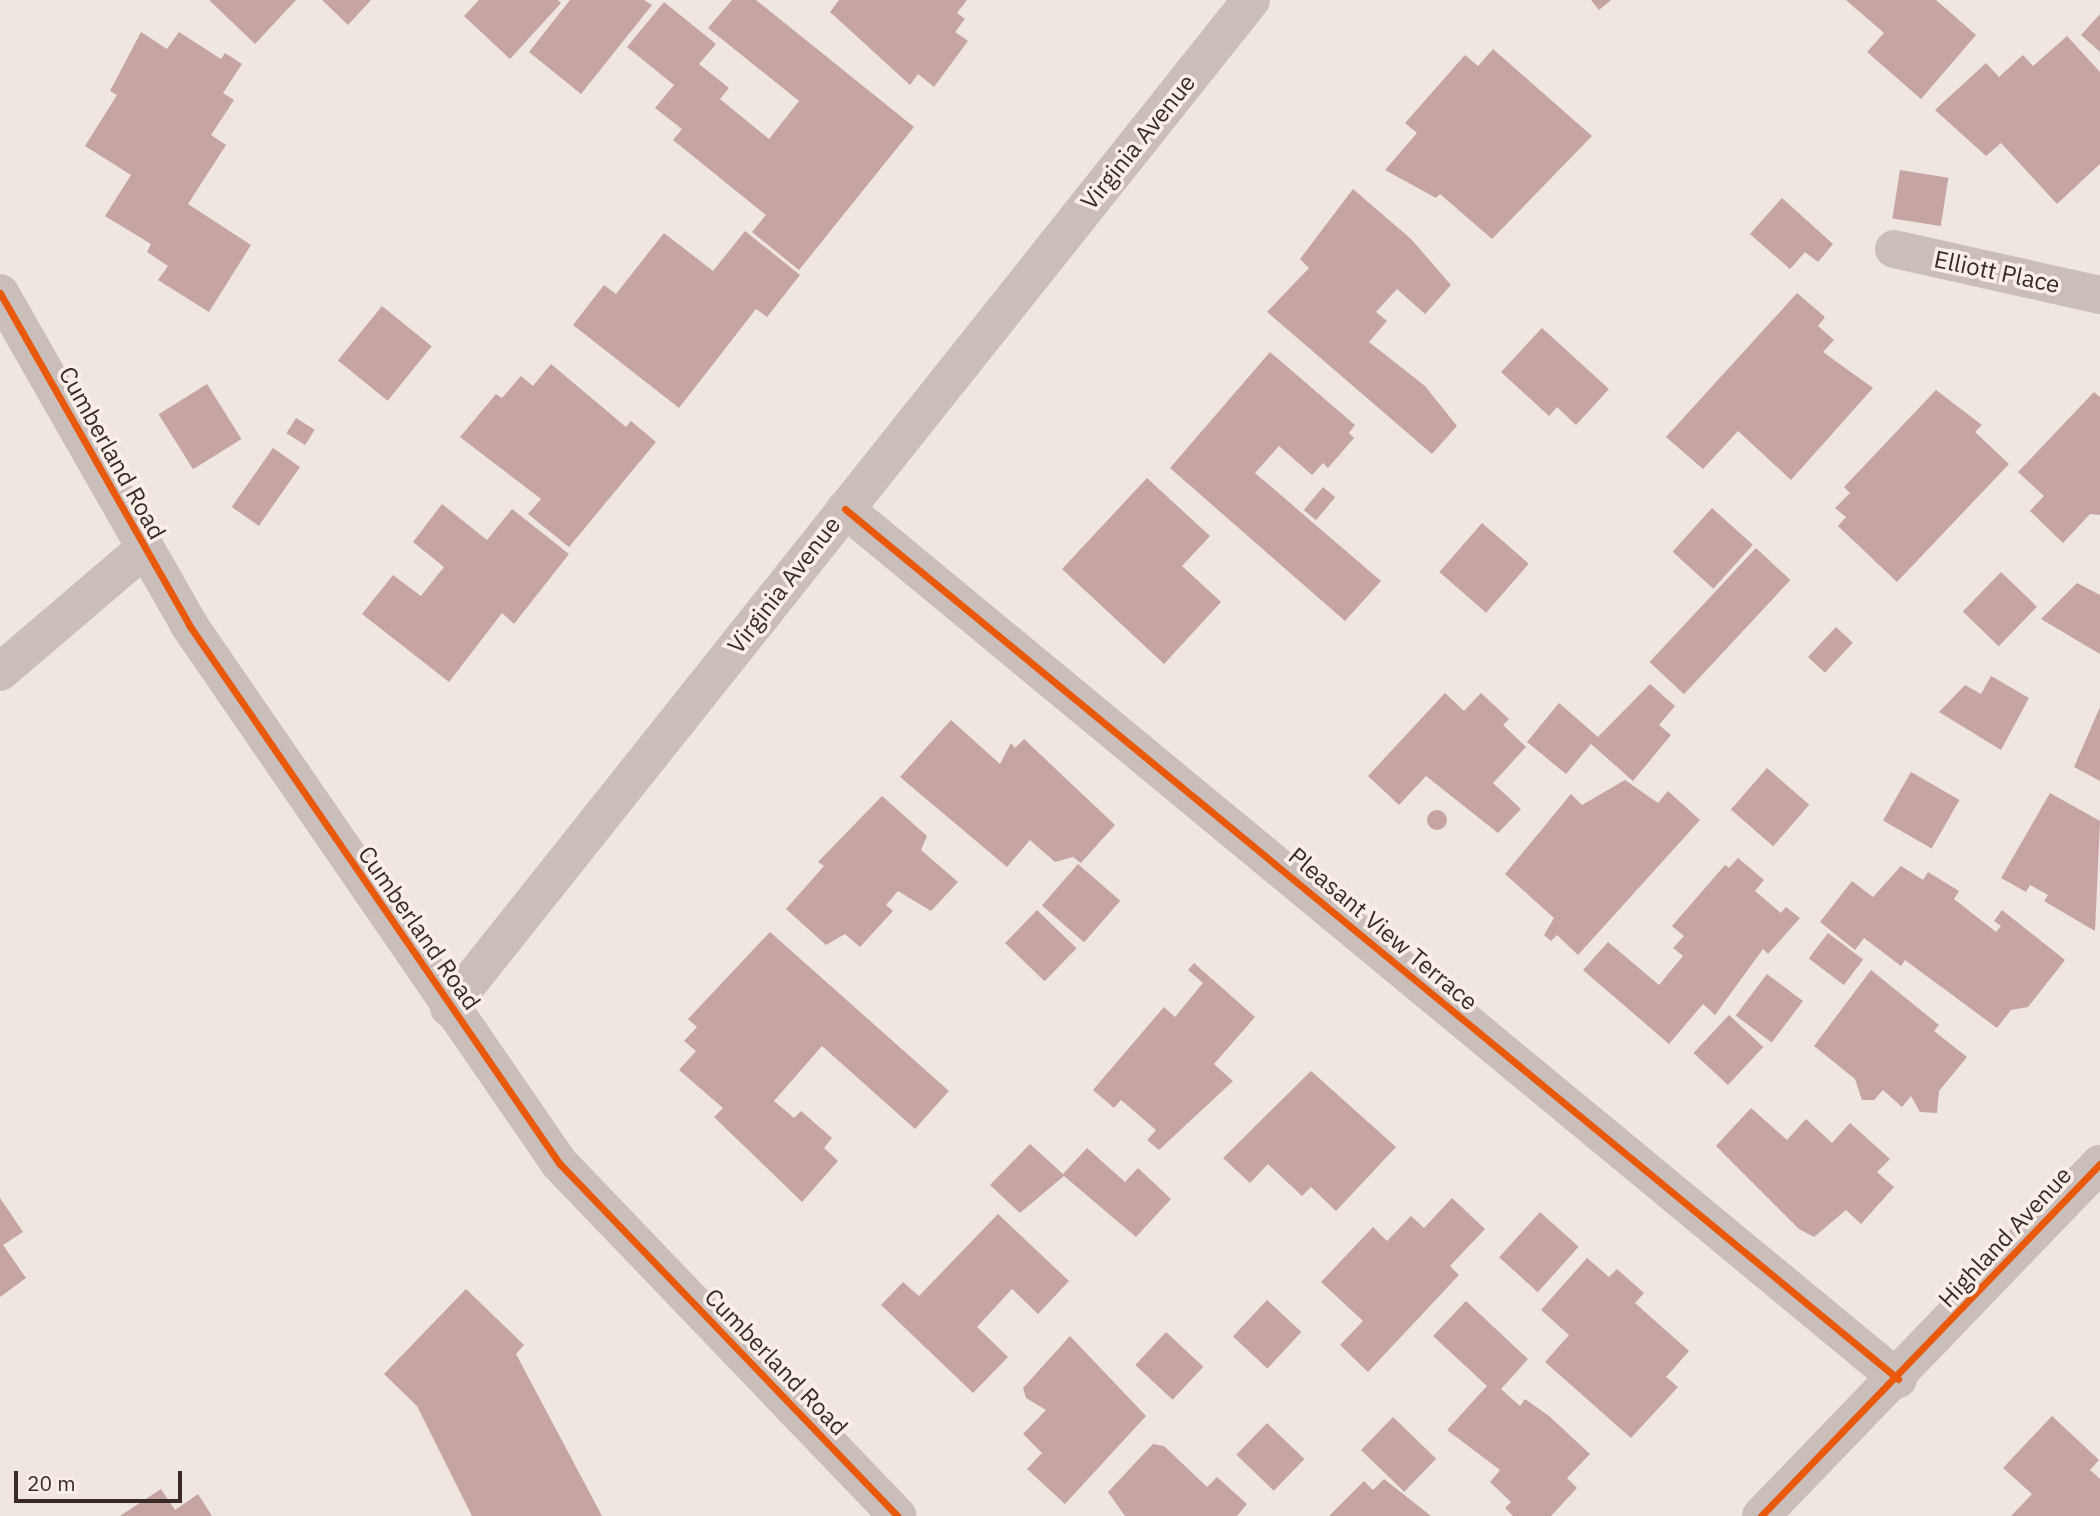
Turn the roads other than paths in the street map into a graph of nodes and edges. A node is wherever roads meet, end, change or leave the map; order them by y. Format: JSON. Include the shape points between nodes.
{"nodes":[{"id":1,"x":1251,"y":0,"type":"edge"},
{"id":2,"x":1894,"y":249,"type":"dead end"},
{"id":3,"x":0,"y":293,"type":"edge"},
{"id":4,"x":2100,"y":295,"type":"edge"},
{"id":5,"x":845,"y":509,"type":"junction"},
{"id":6,"x":144,"y":549,"type":"junction"},
{"id":7,"x":0,"y":672,"type":"edge"},
{"id":8,"x":449,"y":1008,"type":"junction"},
{"id":9,"x":2100,"y":1164,"type":"edge"},
{"id":10,"x":1898,"y":1379,"type":"junction"},
{"id":11,"x":897,"y":1516,"type":"edge"},
{"id":12,"x":1761,"y":1516,"type":"edge"}],
"edges":[{"from":1,"to":5,"type":"street","name":"Virginia Avenue"},
{"from":2,"to":4,"type":"street","name":"Elliott Place"},
{"from":3,"to":6,"type":"street","name":"Cumberland Road"},
{"from":5,"to":8,"type":"street","name":"Virginia Avenue"},
{"from":5,"to":10,"type":"street","name":"Pleasant View Terrace"},
{"from":6,"to":7,"type":"street"},
{"from":6,"to":8,"type":"street","name":"Cumberland Road","via":[[189,625]]},
{"from":8,"to":11,"type":"street","name":"Cumberland Road","via":[[559,1163]]},
{"from":9,"to":10,"type":"street","name":"Highland Avenue"},
{"from":10,"to":12,"type":"street","name":"Highland Avenue"}]}
